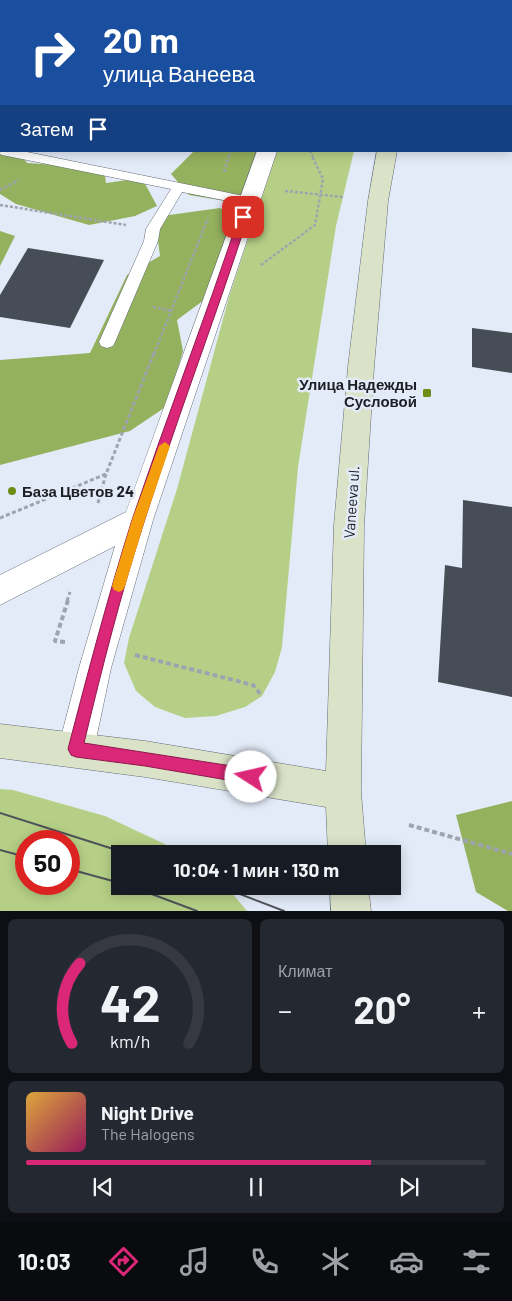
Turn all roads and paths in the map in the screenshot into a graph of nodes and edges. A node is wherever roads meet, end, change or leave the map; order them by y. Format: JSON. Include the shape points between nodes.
{"nodes":[{"id":1,"x":6,"y":152,"type":"edge"},
{"id":2,"x":231,"y":152,"type":"edge"},
{"id":3,"x":267,"y":152,"type":"edge"},
{"id":4,"x":310,"y":152,"type":"edge"},
{"id":5,"x":387,"y":152,"type":"edge"},
{"id":6,"x":178,"y":188,"type":"junction"},
{"id":7,"x":216,"y":195,"type":"junction"},
{"id":8,"x":343,"y":197,"type":"dead end"},
{"id":9,"x":249,"y":201,"type":"junction"},
{"id":10,"x":0,"y":205,"type":"edge"},
{"id":11,"x":153,"y":229,"type":"junction"},
{"id":12,"x":107,"y":342,"type":"dead end"},
{"id":13,"x":0,"y":518,"type":"edge"},
{"id":14,"x":138,"y":520,"type":"junction"},
{"id":15,"x":0,"y":591,"type":"edge"},
{"id":16,"x":135,"y":646,"type":"dead end"},
{"id":17,"x":262,"y":696,"type":"dead end"},
{"id":18,"x":0,"y":741,"type":"edge"},
{"id":19,"x":76,"y":749,"type":"junction"},
{"id":20,"x":343,"y":792,"type":"junction"},
{"id":21,"x":409,"y":825,"type":"dead end"},
{"id":22,"x":346,"y":845,"type":"edge"},
{"id":23,"x":512,"y":854,"type":"edge"},
{"id":24,"x":350,"y":895,"type":"edge"},
{"id":25,"x":351,"y":911,"type":"edge"}],
"edges":[{"from":1,"to":6,"type":"lane"},
{"from":2,"to":7,"type":"path"},
{"from":3,"to":9,"type":"street"},
{"from":4,"to":8,"type":"path","via":[[324,179],[321,195]]},
{"from":5,"to":20,"type":"main road","name":"Vaneeva ul.","via":[[378,201],[361,367],[350,516]]},
{"from":6,"to":7,"type":"lane"},
{"from":6,"to":11,"type":"lane"},
{"from":7,"to":9,"type":"lane"},
{"from":7,"to":13,"type":"path","via":[[106,474]]},
{"from":9,"to":14,"type":"street"},
{"from":10,"to":11,"type":"path"},
{"from":11,"to":12,"type":"lane","via":[[151,241]]},
{"from":14,"to":15,"type":"street"},
{"from":14,"to":19,"type":"street"},
{"from":16,"to":17,"type":"path","via":[[132,655],[253,685]]},
{"from":18,"to":19,"type":"main road"},
{"from":19,"to":20,"type":"main road"},
{"from":20,"to":22,"type":"main road","name":"Vaneeva ul."},
{"from":21,"to":23,"type":"path"},
{"from":24,"to":25,"type":"main road"}]}
